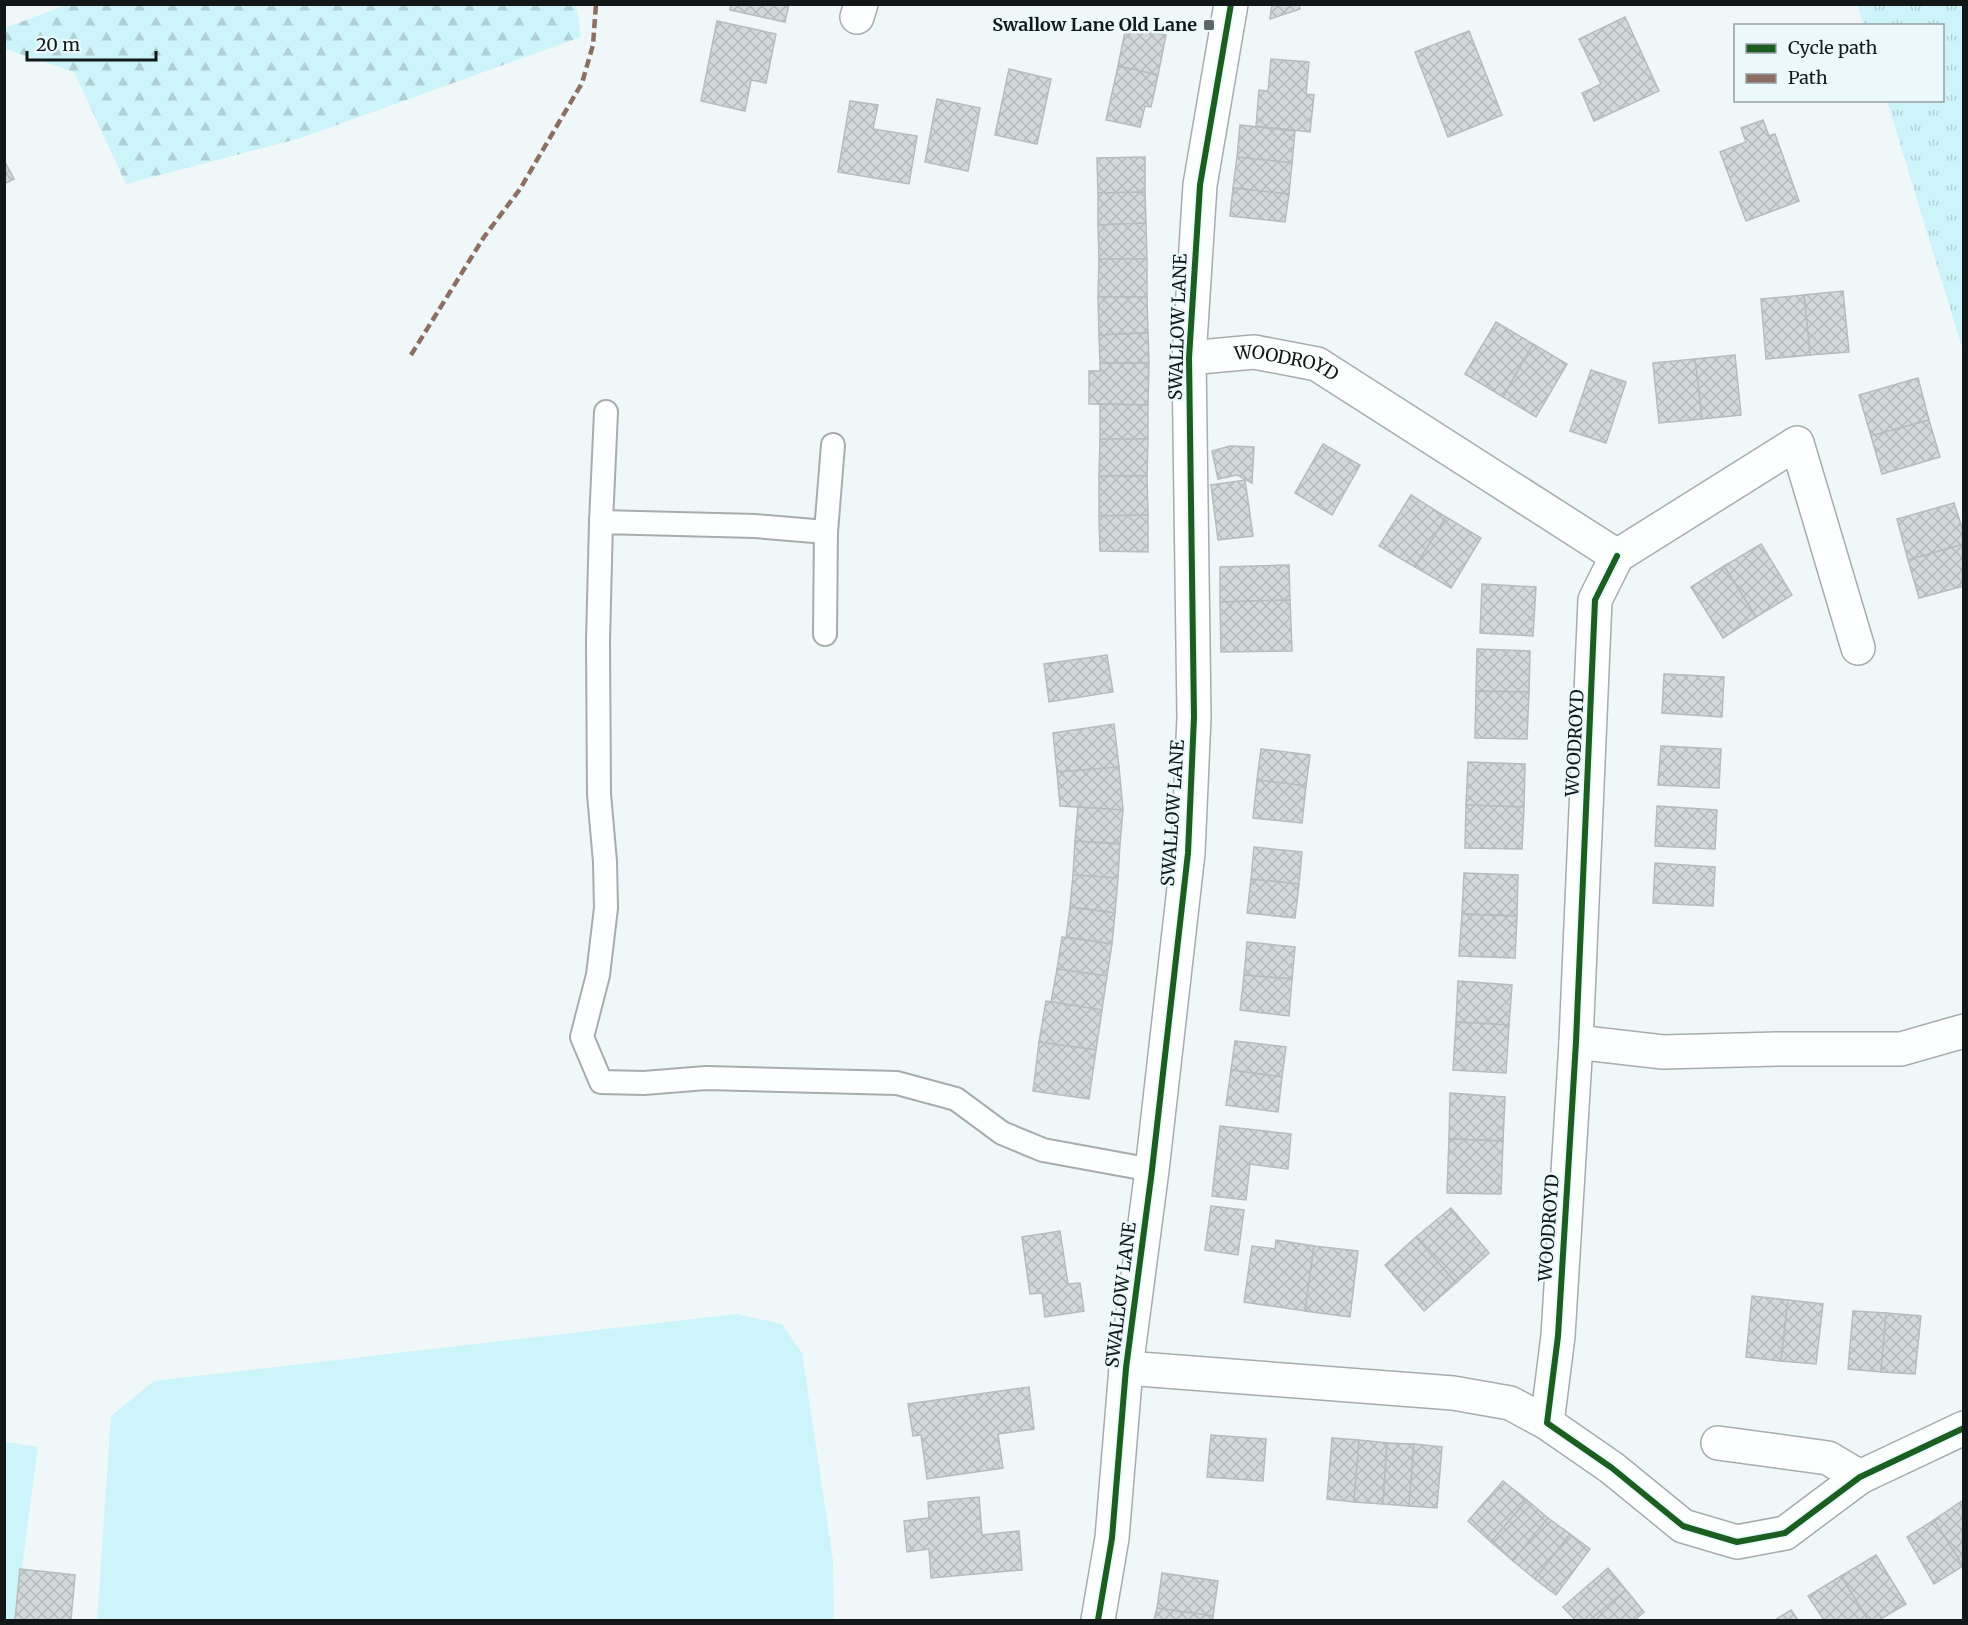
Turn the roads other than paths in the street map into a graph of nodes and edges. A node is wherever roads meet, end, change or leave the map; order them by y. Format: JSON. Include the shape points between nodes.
{"nodes":[{"id":1,"x":1231,"y":4,"type":"edge"},
{"id":2,"x":1189,"y":358,"type":"junction"},
{"id":3,"x":606,"y":412,"type":"dead end"},
{"id":4,"x":833,"y":445,"type":"dead end"},
{"id":5,"x":601,"y":522,"type":"junction"},
{"id":6,"x":826,"y":528,"type":"junction"},
{"id":7,"x":1617,"y":556,"type":"junction"},
{"id":8,"x":825,"y":634,"type":"dead end"},
{"id":9,"x":1858,"y":648,"type":"dead end"},
{"id":10,"x":1964,"y":1031,"type":"edge"},
{"id":11,"x":1576,"y":1041,"type":"junction"},
{"id":12,"x":1152,"y":1170,"type":"junction"},
{"id":13,"x":1126,"y":1368,"type":"junction"},
{"id":14,"x":1547,"y":1423,"type":"junction"},
{"id":15,"x":1964,"y":1428,"type":"edge"},
{"id":16,"x":1718,"y":1443,"type":"dead end"},
{"id":17,"x":1860,"y":1477,"type":"junction"},
{"id":18,"x":1098,"y":1620,"type":"edge"}],
"edges":[{"from":1,"to":2,"type":"street","name":"SWALLOW LANE","via":[[1200,185]]},
{"from":2,"to":7,"type":"street","name":"WOODROYD","via":[[1254,352],[1317,364]]},
{"from":2,"to":12,"type":"street","name":"SWALLOW LANE","via":[[1194,717],[1189,831]]},
{"from":3,"to":5,"type":"lane"},
{"from":4,"to":6,"type":"lane"},
{"from":5,"to":6,"type":"lane"},
{"from":5,"to":12,"type":"lane","via":[[599,794],[606,908],[598,975],[582,1037],[601,1082],[706,1078],[897,1083],[956,1099],[1002,1133],[1043,1150]]},
{"from":6,"to":8,"type":"lane"},
{"from":7,"to":9,"type":"street","via":[[1797,443]]},
{"from":7,"to":11,"type":"street","name":"WOODROYD","via":[[1596,600]]},
{"from":10,"to":11,"type":"street","via":[[1901,1049],[1663,1052]]},
{"from":11,"to":14,"type":"street","name":"WOODROYD","via":[[1558,1336]]},
{"from":12,"to":13,"type":"street","name":"SWALLOW LANE"},
{"from":13,"to":14,"type":"street","via":[[1454,1393],[1510,1403]]},
{"from":13,"to":18,"type":"street","name":"SWALLOW LANE","via":[[1112,1538]]},
{"from":14,"to":17,"type":"street","via":[[1612,1468],[1683,1526],[1737,1542],[1785,1533]]},
{"from":15,"to":17,"type":"street"},
{"from":16,"to":17,"type":"street","via":[[1828,1458]]}]}
